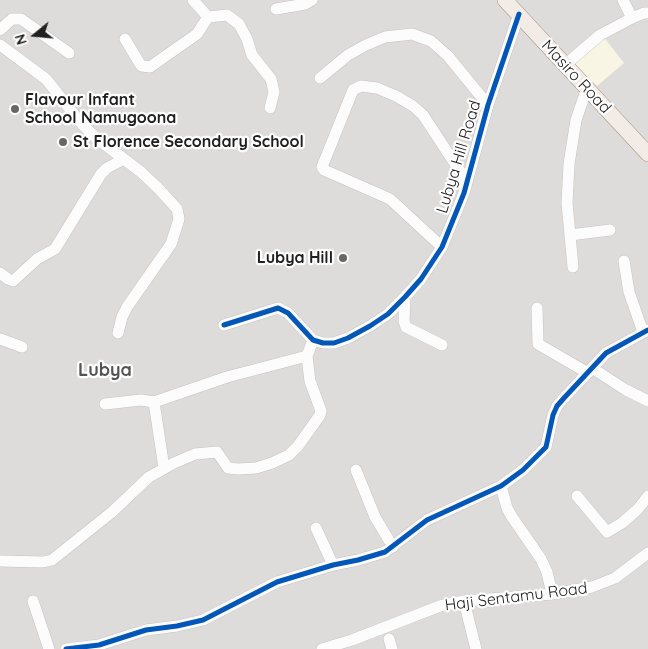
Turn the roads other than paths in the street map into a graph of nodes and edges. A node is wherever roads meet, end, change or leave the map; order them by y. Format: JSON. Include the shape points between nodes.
{"nodes":[{"id":1,"x":193,"y":0,"type":"edge"},
{"id":2,"x":312,"y":0,"type":"edge"},
{"id":3,"x":504,"y":0,"type":"edge"},
{"id":4,"x":623,"y":0,"type":"edge"},
{"id":5,"x":276,"y":9,"type":"dead end"},
{"id":6,"x":647,"y":12,"type":"edge"},
{"id":7,"x":519,"y":14,"type":"junction"},
{"id":8,"x":208,"y":17,"type":"junction"},
{"id":9,"x":632,"y":18,"type":"junction"},
{"id":10,"x":0,"y":30,"type":"edge"},
{"id":11,"x":125,"y":39,"type":"dead end"},
{"id":12,"x":0,"y":45,"type":"edge"},
{"id":13,"x":69,"y":52,"type":"dead end"},
{"id":14,"x":565,"y":65,"type":"junction"},
{"id":15,"x":320,"y":78,"type":"dead end"},
{"id":16,"x":587,"y":88,"type":"junction"},
{"id":17,"x":488,"y":105,"type":"junction"},
{"id":18,"x":270,"y":108,"type":"dead end"},
{"id":19,"x":648,"y":154,"type":"edge"},
{"id":20,"x":124,"y":159,"type":"junction"},
{"id":21,"x":467,"y":182,"type":"junction"},
{"id":22,"x":610,"y":230,"type":"dead end"},
{"id":23,"x":570,"y":235,"type":"junction"},
{"id":24,"x":442,"y":247,"type":"junction"},
{"id":25,"x":624,"y":261,"type":"dead end"},
{"id":26,"x":574,"y":267,"type":"dead end"},
{"id":27,"x":0,"y":273,"type":"edge"},
{"id":28,"x":405,"y":297,"type":"junction"},
{"id":29,"x":537,"y":308,"type":"dead end"},
{"id":30,"x":224,"y":325,"type":"dead end"},
{"id":31,"x":645,"y":331,"type":"edge"},
{"id":32,"x":118,"y":332,"type":"dead end"},
{"id":33,"x":0,"y":339,"type":"edge"},
{"id":34,"x":313,"y":340,"type":"junction"},
{"id":35,"x":442,"y":344,"type":"dead end"},
{"id":36,"x":22,"y":347,"type":"dead end"},
{"id":37,"x":307,"y":356,"type":"junction"},
{"id":38,"x":590,"y":370,"type":"junction"},
{"id":39,"x":648,"y":401,"type":"edge"},
{"id":40,"x":154,"y":402,"type":"junction"},
{"id":41,"x":105,"y":404,"type":"dead end"},
{"id":42,"x":164,"y":468,"type":"junction"},
{"id":43,"x":356,"y":470,"type":"dead end"},
{"id":44,"x":500,"y":486,"type":"junction"},
{"id":45,"x":577,"y":496,"type":"dead end"},
{"id":46,"x":648,"y":496,"type":"edge"},
{"id":47,"x":316,"y":528,"type":"dead end"},
{"id":48,"x":393,"y":547,"type":"junction"},
{"id":49,"x":648,"y":553,"type":"edge"},
{"id":50,"x":0,"y":562,"type":"edge"},
{"id":51,"x":333,"y":565,"type":"junction"},
{"id":52,"x":552,"y":594,"type":"junction"},
{"id":53,"x":33,"y":601,"type":"dead end"},
{"id":54,"x":464,"y":601,"type":"junction"},
{"id":55,"x":50,"y":649,"type":"edge"},
{"id":56,"x":66,"y":649,"type":"edge"},
{"id":57,"x":322,"y":649,"type":"edge"},
{"id":58,"x":476,"y":649,"type":"edge"}],
"edges":[{"from":1,"to":8,"type":"street"},
{"from":2,"to":5,"type":"street"},
{"from":3,"to":7,"type":"main road","name":"Masiro Road"},
{"from":4,"to":9,"type":"street"},
{"from":6,"to":9,"type":"street"},
{"from":7,"to":14,"type":"main road","name":"Masiro Road"},
{"from":7,"to":17,"type":"street","name":"Lubya Hill Road"},
{"from":8,"to":11,"type":"street","via":[[196,34],[150,67],[140,64]]},
{"from":8,"to":18,"type":"street","via":[[227,16],[238,24],[252,55],[274,86]]},
{"from":9,"to":14,"type":"street","via":[[600,35]]},
{"from":10,"to":13,"type":"street","via":[[12,19],[21,19]]},
{"from":12,"to":20,"type":"street","via":[[46,79],[81,123]]},
{"from":14,"to":16,"type":"main road","name":"Masiro Road"},
{"from":15,"to":17,"type":"street","via":[[366,45],[385,37],[412,34],[431,42],[448,56]]},
{"from":16,"to":19,"type":"main road","name":"Masiro Road"},
{"from":16,"to":23,"type":"street","via":[[576,120],[569,164],[567,203]]},
{"from":17,"to":21,"type":"street","name":"Lubya Hill Road"},
{"from":20,"to":27,"type":"street","via":[[101,174],[55,249],[37,259],[13,281]]},
{"from":20,"to":32,"type":"street","via":[[160,188],[177,209],[179,218],[171,244],[127,307]]},
{"from":21,"to":24,"type":"street","name":"Lubya Hill Road"},
{"from":21,"to":24,"type":"street","via":[[423,115],[413,106],[377,88],[361,86],[353,90],[322,167],[390,198]]},
{"from":22,"to":23,"type":"street"},
{"from":23,"to":26,"type":"street"},
{"from":24,"to":28,"type":"street","name":"Lubya Hill Road"},
{"from":25,"to":31,"type":"street","via":[[629,292]]},
{"from":28,"to":34,"type":"street","name":"Lubya Hill Road","via":[[388,314],[348,338],[328,344]]},
{"from":28,"to":35,"type":"street","via":[[406,327]]},
{"from":29,"to":38,"type":"street","via":[[538,344]]},
{"from":30,"to":34,"type":"street","via":[[281,309]]},
{"from":31,"to":38,"type":"street","via":[[606,352]]},
{"from":33,"to":36,"type":"street"},
{"from":34,"to":37,"type":"street"},
{"from":37,"to":40,"type":"street","via":[[227,377]]},
{"from":37,"to":42,"type":"street","via":[[310,381],[321,413],[294,451],[256,468],[230,469],[214,451],[195,454]]},
{"from":38,"to":39,"type":"street"},
{"from":38,"to":44,"type":"street","via":[[557,406],[546,447],[523,470]]},
{"from":40,"to":41,"type":"street","via":[[141,400]]},
{"from":40,"to":42,"type":"street"},
{"from":42,"to":50,"type":"street","via":[[149,477],[112,512],[52,560]]},
{"from":43,"to":48,"type":"street","via":[[375,517]]},
{"from":44,"to":48,"type":"street","via":[[427,520]]},
{"from":44,"to":52,"type":"street","via":[[512,517],[541,559]]},
{"from":45,"to":46,"type":"street","via":[[607,532],[622,524]]},
{"from":47,"to":51,"type":"street"},
{"from":48,"to":51,"type":"street","via":[[373,556]]},
{"from":49,"to":52,"type":"street","name":"Haji Sentamu Road","via":[[602,584]]},
{"from":51,"to":56,"type":"street","via":[[277,582],[203,620],[146,630],[99,645]]},
{"from":52,"to":54,"type":"street","name":"Haji Sentamu Road"},
{"from":53,"to":55,"type":"street"},
{"from":54,"to":57,"type":"street","name":"Haji Sentamu Road","via":[[440,606]]},
{"from":54,"to":58,"type":"street"}]}
